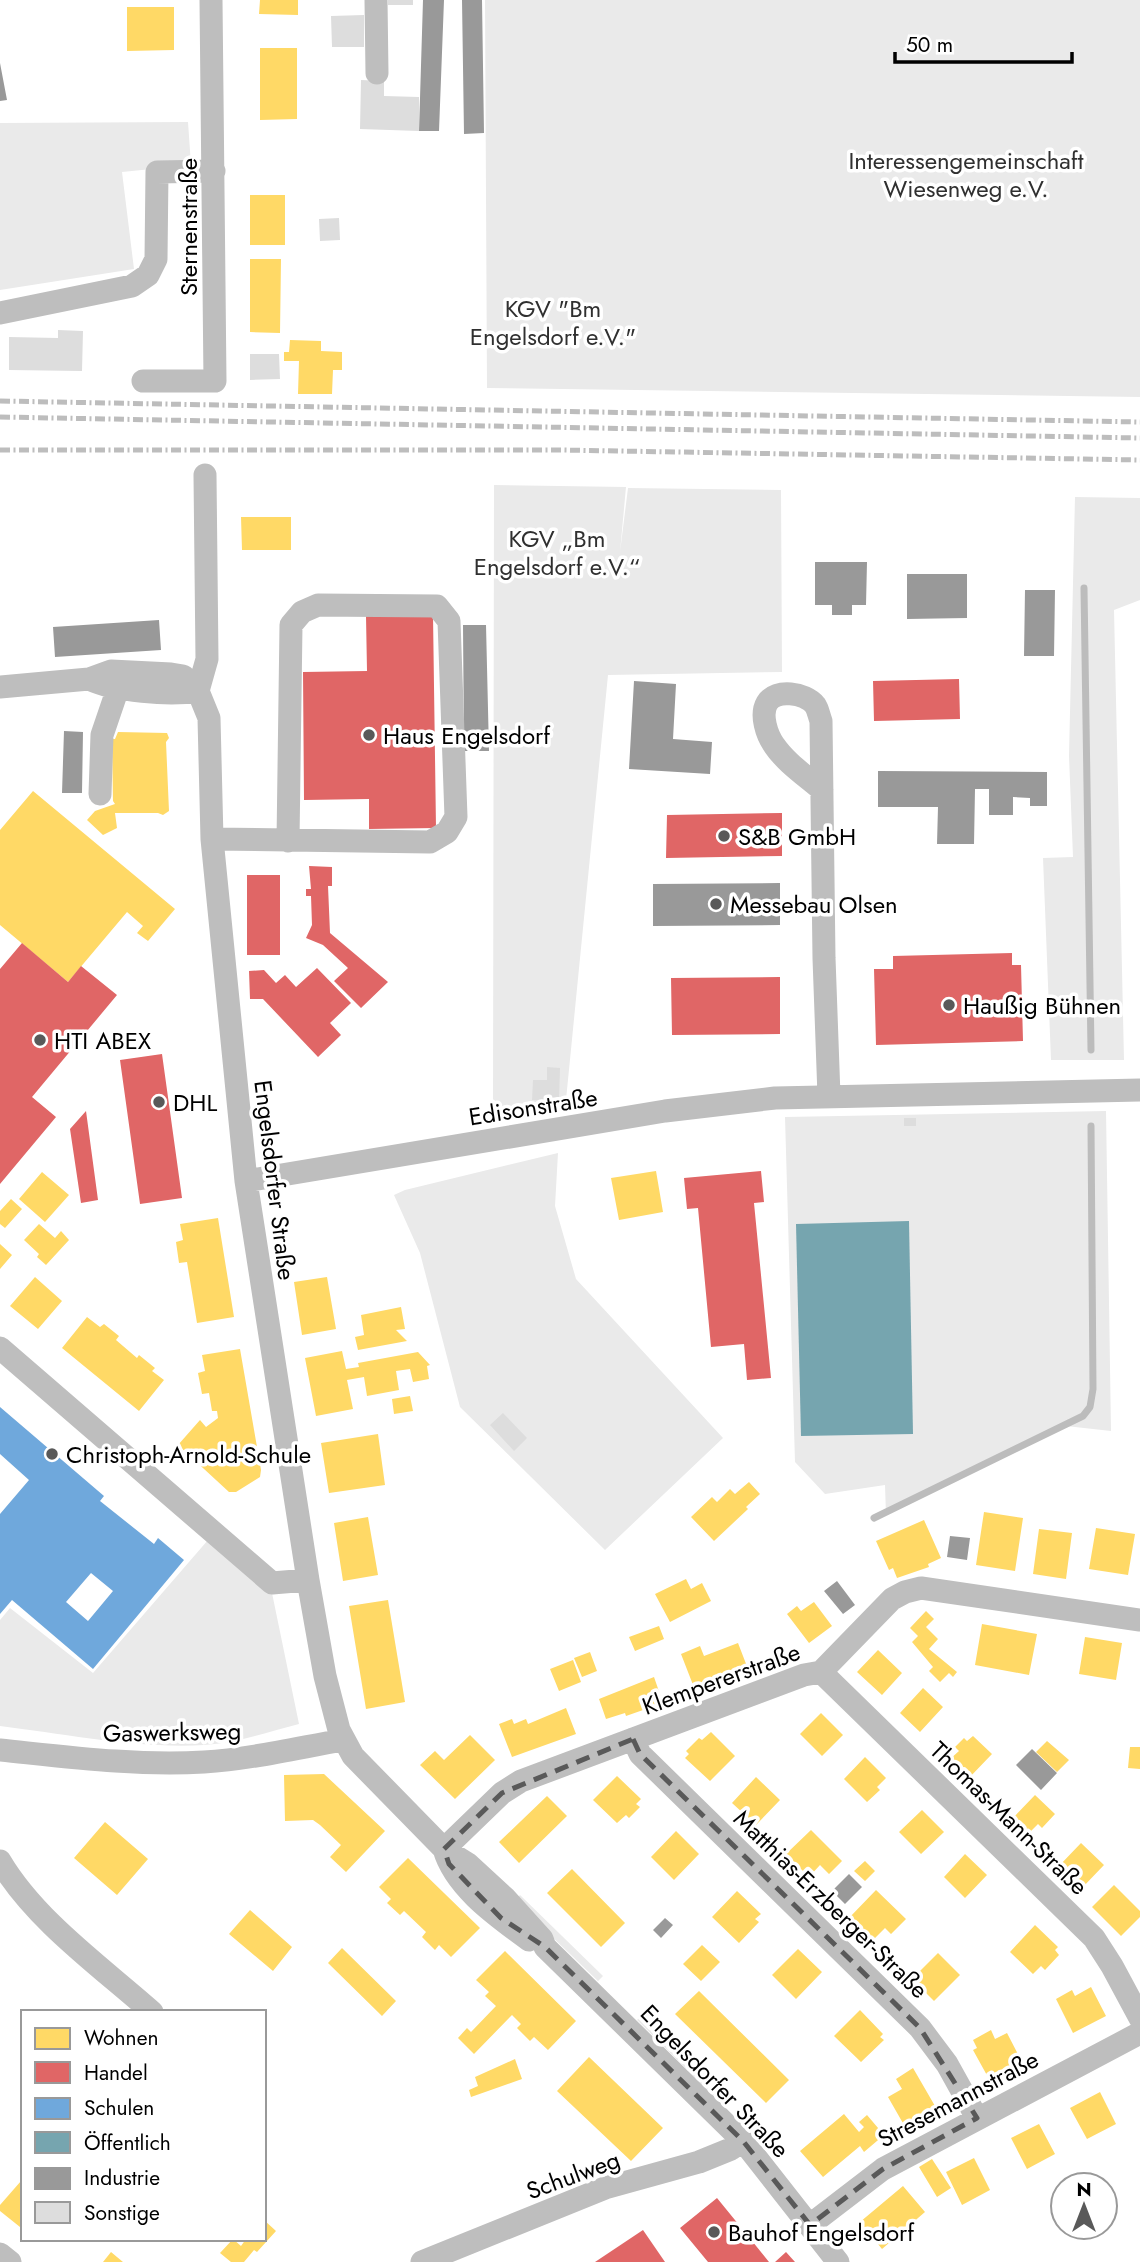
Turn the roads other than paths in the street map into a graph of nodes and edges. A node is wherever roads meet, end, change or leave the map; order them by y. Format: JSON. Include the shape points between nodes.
{"nodes":[{"id":1,"x":211,"y":0,"type":"edge"},
{"id":2,"x":376,"y":0,"type":"edge"},
{"id":3,"x":377,"y":73,"type":"dead end"},
{"id":4,"x":214,"y":171,"type":"junction"},
{"id":5,"x":0,"y":313,"type":"edge"},
{"id":6,"x":143,"y":381,"type":"dead end"},
{"id":7,"x":205,"y":475,"type":"dead end"},
{"id":8,"x":89,"y":679,"type":"junction"},
{"id":9,"x":0,"y":687,"type":"edge"},
{"id":10,"x":118,"y":688,"type":"junction"},
{"id":11,"x":198,"y":691,"type":"junction"},
{"id":12,"x":822,"y":790,"type":"dead end"},
{"id":13,"x":100,"y":794,"type":"dead end"},
{"id":14,"x":212,"y":839,"type":"junction"},
{"id":15,"x":288,"y":841,"type":"junction"},
{"id":16,"x":1140,"y":1090,"type":"edge"},
{"id":17,"x":829,"y":1096,"type":"junction"},
{"id":18,"x":246,"y":1181,"type":"junction"},
{"id":19,"x":0,"y":1348,"type":"edge"},
{"id":20,"x":308,"y":1580,"type":"junction"},
{"id":21,"x":1140,"y":1620,"type":"edge"},
{"id":22,"x":821,"y":1672,"type":"junction"},
{"id":23,"x":633,"y":1739,"type":"junction"},
{"id":24,"x":343,"y":1740,"type":"junction"},
{"id":25,"x":0,"y":1750,"type":"edge"},
{"id":26,"x":444,"y":1849,"type":"junction"},
{"id":27,"x":0,"y":1861,"type":"edge"},
{"id":28,"x":150,"y":2010,"type":"edge"},
{"id":29,"x":1140,"y":2018,"type":"edge"},
{"id":30,"x":1140,"y":2033,"type":"edge"},
{"id":31,"x":977,"y":2118,"type":"junction"},
{"id":32,"x":743,"y":2141,"type":"junction"},
{"id":33,"x":810,"y":2225,"type":"junction"},
{"id":34,"x":0,"y":2254,"type":"edge"},
{"id":35,"x":10,"y":2262,"type":"edge"},
{"id":36,"x":422,"y":2262,"type":"edge"},
{"id":37,"x":838,"y":2262,"type":"edge"}],
"edges":[{"from":1,"to":4,"type":"street","name":"Sternenstraße"},
{"from":2,"to":3,"type":"street"},
{"from":4,"to":5,"type":"street","via":[[157,173],[156,259],[148,275],[132,286]]},
{"from":4,"to":6,"type":"street","name":"Sternenstraße","via":[[215,381]]},
{"from":7,"to":11,"type":"street","via":[[207,659]]},
{"from":8,"to":9,"type":"street"},
{"from":8,"to":10,"type":"street"},
{"from":8,"to":11,"type":"street","via":[[111,671],[149,671],[183,676]]},
{"from":10,"to":11,"type":"street","via":[[179,694]]},
{"from":10,"to":13,"type":"street","via":[[102,735]]},
{"from":11,"to":14,"type":"street","name":"Engelsdorfer Straße","via":[[209,718]]},
{"from":12,"to":17,"type":"street"},
{"from":14,"to":15,"type":"street"},
{"from":14,"to":18,"type":"street","name":"Engelsdorfer Straße"},
{"from":15,"to":15,"type":"street","via":[[291,625],[302,612],[318,605],[437,606],[449,621],[456,817],[447,832],[430,842]]},
{"from":16,"to":17,"type":"street","name":"Edisonstraße"},
{"from":17,"to":18,"type":"street","name":"Edisonstraße","via":[[665,1111]]},
{"from":18,"to":20,"type":"street","name":"Engelsdorfer Straße"},
{"from":19,"to":20,"type":"street","via":[[272,1583]]},
{"from":20,"to":24,"type":"street","name":"Engelsdorfer Straße","via":[[325,1676]]},
{"from":21,"to":22,"type":"street","name":"Klempererstraße","via":[[921,1588],[892,1599]]},
{"from":22,"to":23,"type":"street","name":"Klempererstraße"},
{"from":22,"to":29,"type":"street","name":"Thomas-Mann-Straße","via":[[1094,1938]]},
{"from":23,"to":26,"type":"street","name":"Klempererstraße","via":[[502,1793]]},
{"from":23,"to":31,"type":"street","name":"Matthias-Erzberger-Straße","via":[[640,1754],[920,2028],[947,2064]]},
{"from":24,"to":25,"type":"street","name":"Gaswerksweg","via":[[204,1762],[139,1763]]},
{"from":24,"to":26,"type":"street","name":"Engelsdorfer Straße","via":[[352,1756]]},
{"from":26,"to":32,"type":"street","name":"Engelsdorfer Straße","via":[[449,1864],[471,1891],[525,1938],[545,1947]]},
{"from":27,"to":28,"type":"street","via":[[32,1906]]},
{"from":30,"to":31,"type":"street","name":"Stresemannstraße"},
{"from":31,"to":33,"type":"street","name":"Stresemannstraße","via":[[883,2169]]},
{"from":32,"to":33,"type":"street","name":"Engelsdorfer Straße"},
{"from":32,"to":36,"type":"street","name":"Schulweg","via":[[699,2162],[606,2188]]},
{"from":33,"to":37,"type":"street","name":"Engelsdorfer Straße"},
{"from":34,"to":35,"type":"street"}]}
